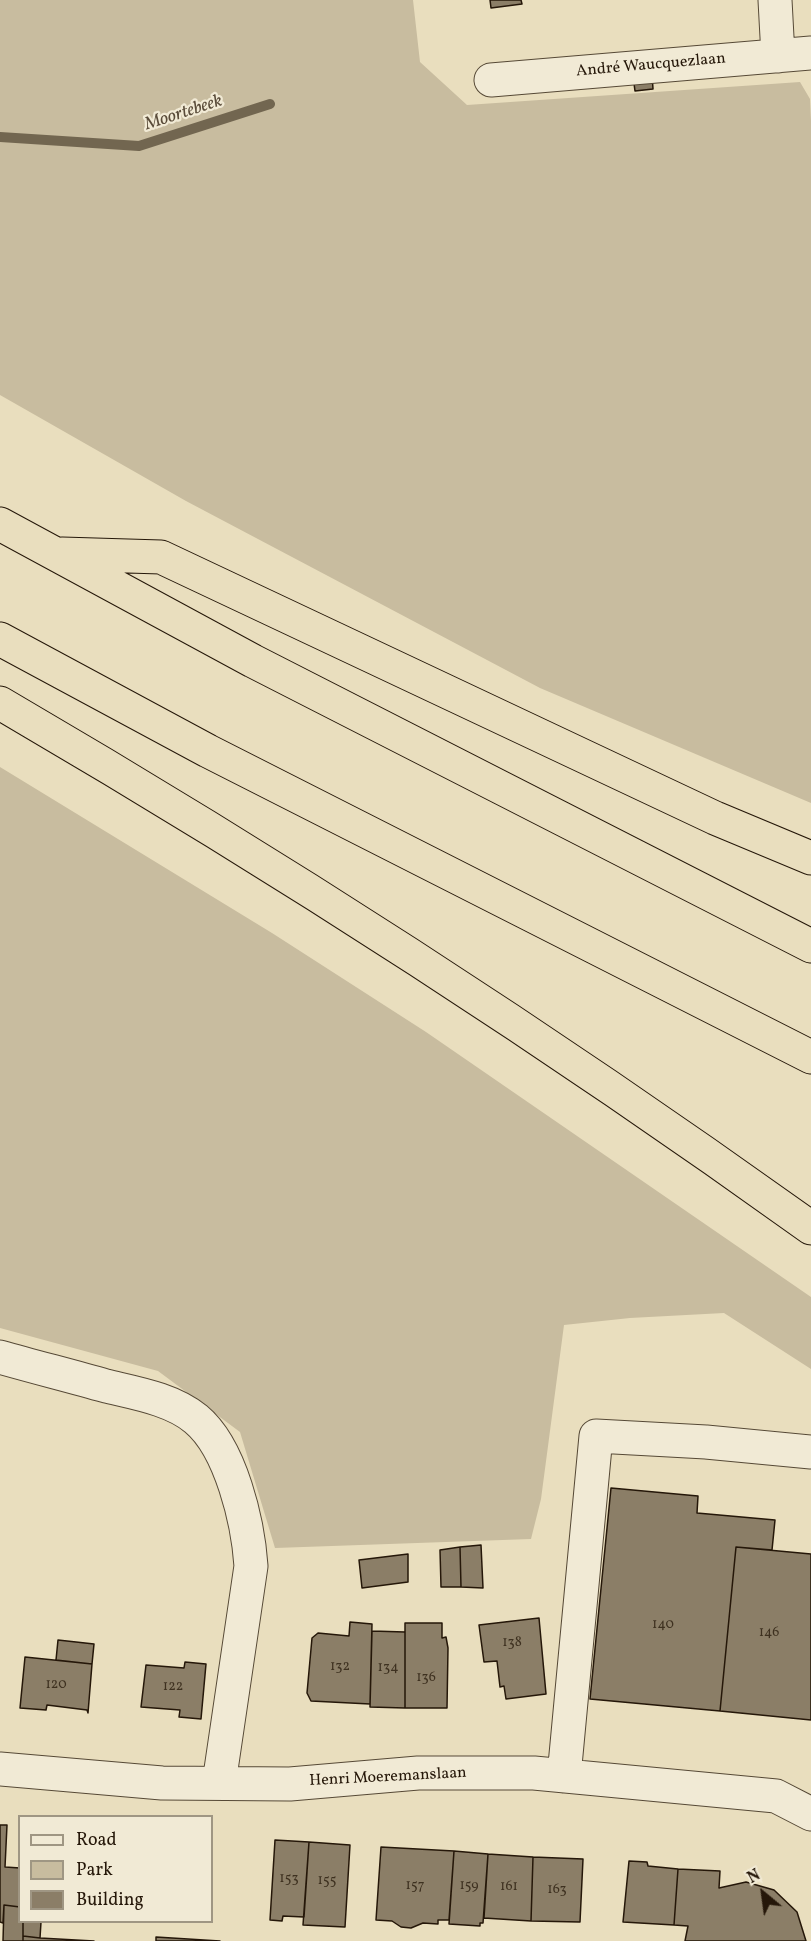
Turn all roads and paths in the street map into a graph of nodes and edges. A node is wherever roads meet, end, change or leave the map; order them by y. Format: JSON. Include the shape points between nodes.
{"nodes":[{"id":1,"x":775,"y":0,"type":"edge"},
{"id":2,"x":811,"y":53,"type":"edge"},
{"id":3,"x":778,"y":56,"type":"junction"},
{"id":4,"x":491,"y":80,"type":"dead end"},
{"id":5,"x":0,"y":524,"type":"edge"},
{"id":6,"x":54,"y":554,"type":"junction"},
{"id":7,"x":0,"y":639,"type":"edge"},
{"id":8,"x":0,"y":703,"type":"edge"},
{"id":9,"x":811,"y":858,"type":"edge"},
{"id":10,"x":811,"y":946,"type":"edge"},
{"id":11,"x":811,"y":1057,"type":"edge"},
{"id":12,"x":811,"y":1228,"type":"edge"},
{"id":13,"x":0,"y":1357,"type":"edge"},
{"id":14,"x":811,"y":1452,"type":"edge"},
{"id":15,"x":0,"y":1769,"type":"edge"},
{"id":16,"x":564,"y":1776,"type":"junction"},
{"id":17,"x":219,"y":1783,"type":"junction"},
{"id":18,"x":811,"y":1790,"type":"edge"},
{"id":19,"x":776,"y":1796,"type":"junction"},
{"id":20,"x":811,"y":1814,"type":"edge"}],
"edges":[{"from":1,"to":3,"type":"street"},
{"from":2,"to":3,"type":"street","name":"André Waucquezlaan"},
{"from":3,"to":4,"type":"street","name":"André Waucquezlaan"},
{"from":5,"to":6,"type":"highway"},
{"from":6,"to":9,"type":"highway","via":[[161,557],[715,818]]},
{"from":6,"to":10,"type":"highway","via":[[253,661]]},
{"from":7,"to":11,"type":"highway","via":[[208,751]]},
{"from":8,"to":12,"type":"highway","via":[[151,791],[367,926]]},
{"from":13,"to":17,"type":"street","via":[[173,1406],[196,1419],[218,1448],[238,1493],[249,1537],[251,1566]]},
{"from":14,"to":16,"type":"street","via":[[596,1436]]},
{"from":15,"to":17,"type":"street","name":"Henri Moeremanslaan","via":[[162,1783]]},
{"from":16,"to":17,"type":"street","name":"Henri Moeremanslaan","via":[[418,1773],[290,1784]]},
{"from":16,"to":19,"type":"street","name":"Henri Moeremanslaan"},
{"from":18,"to":19,"type":"street","name":"Henri Moeremanslaan"},
{"from":19,"to":20,"type":"street","name":"Henri Moeremanslaan"}]}
